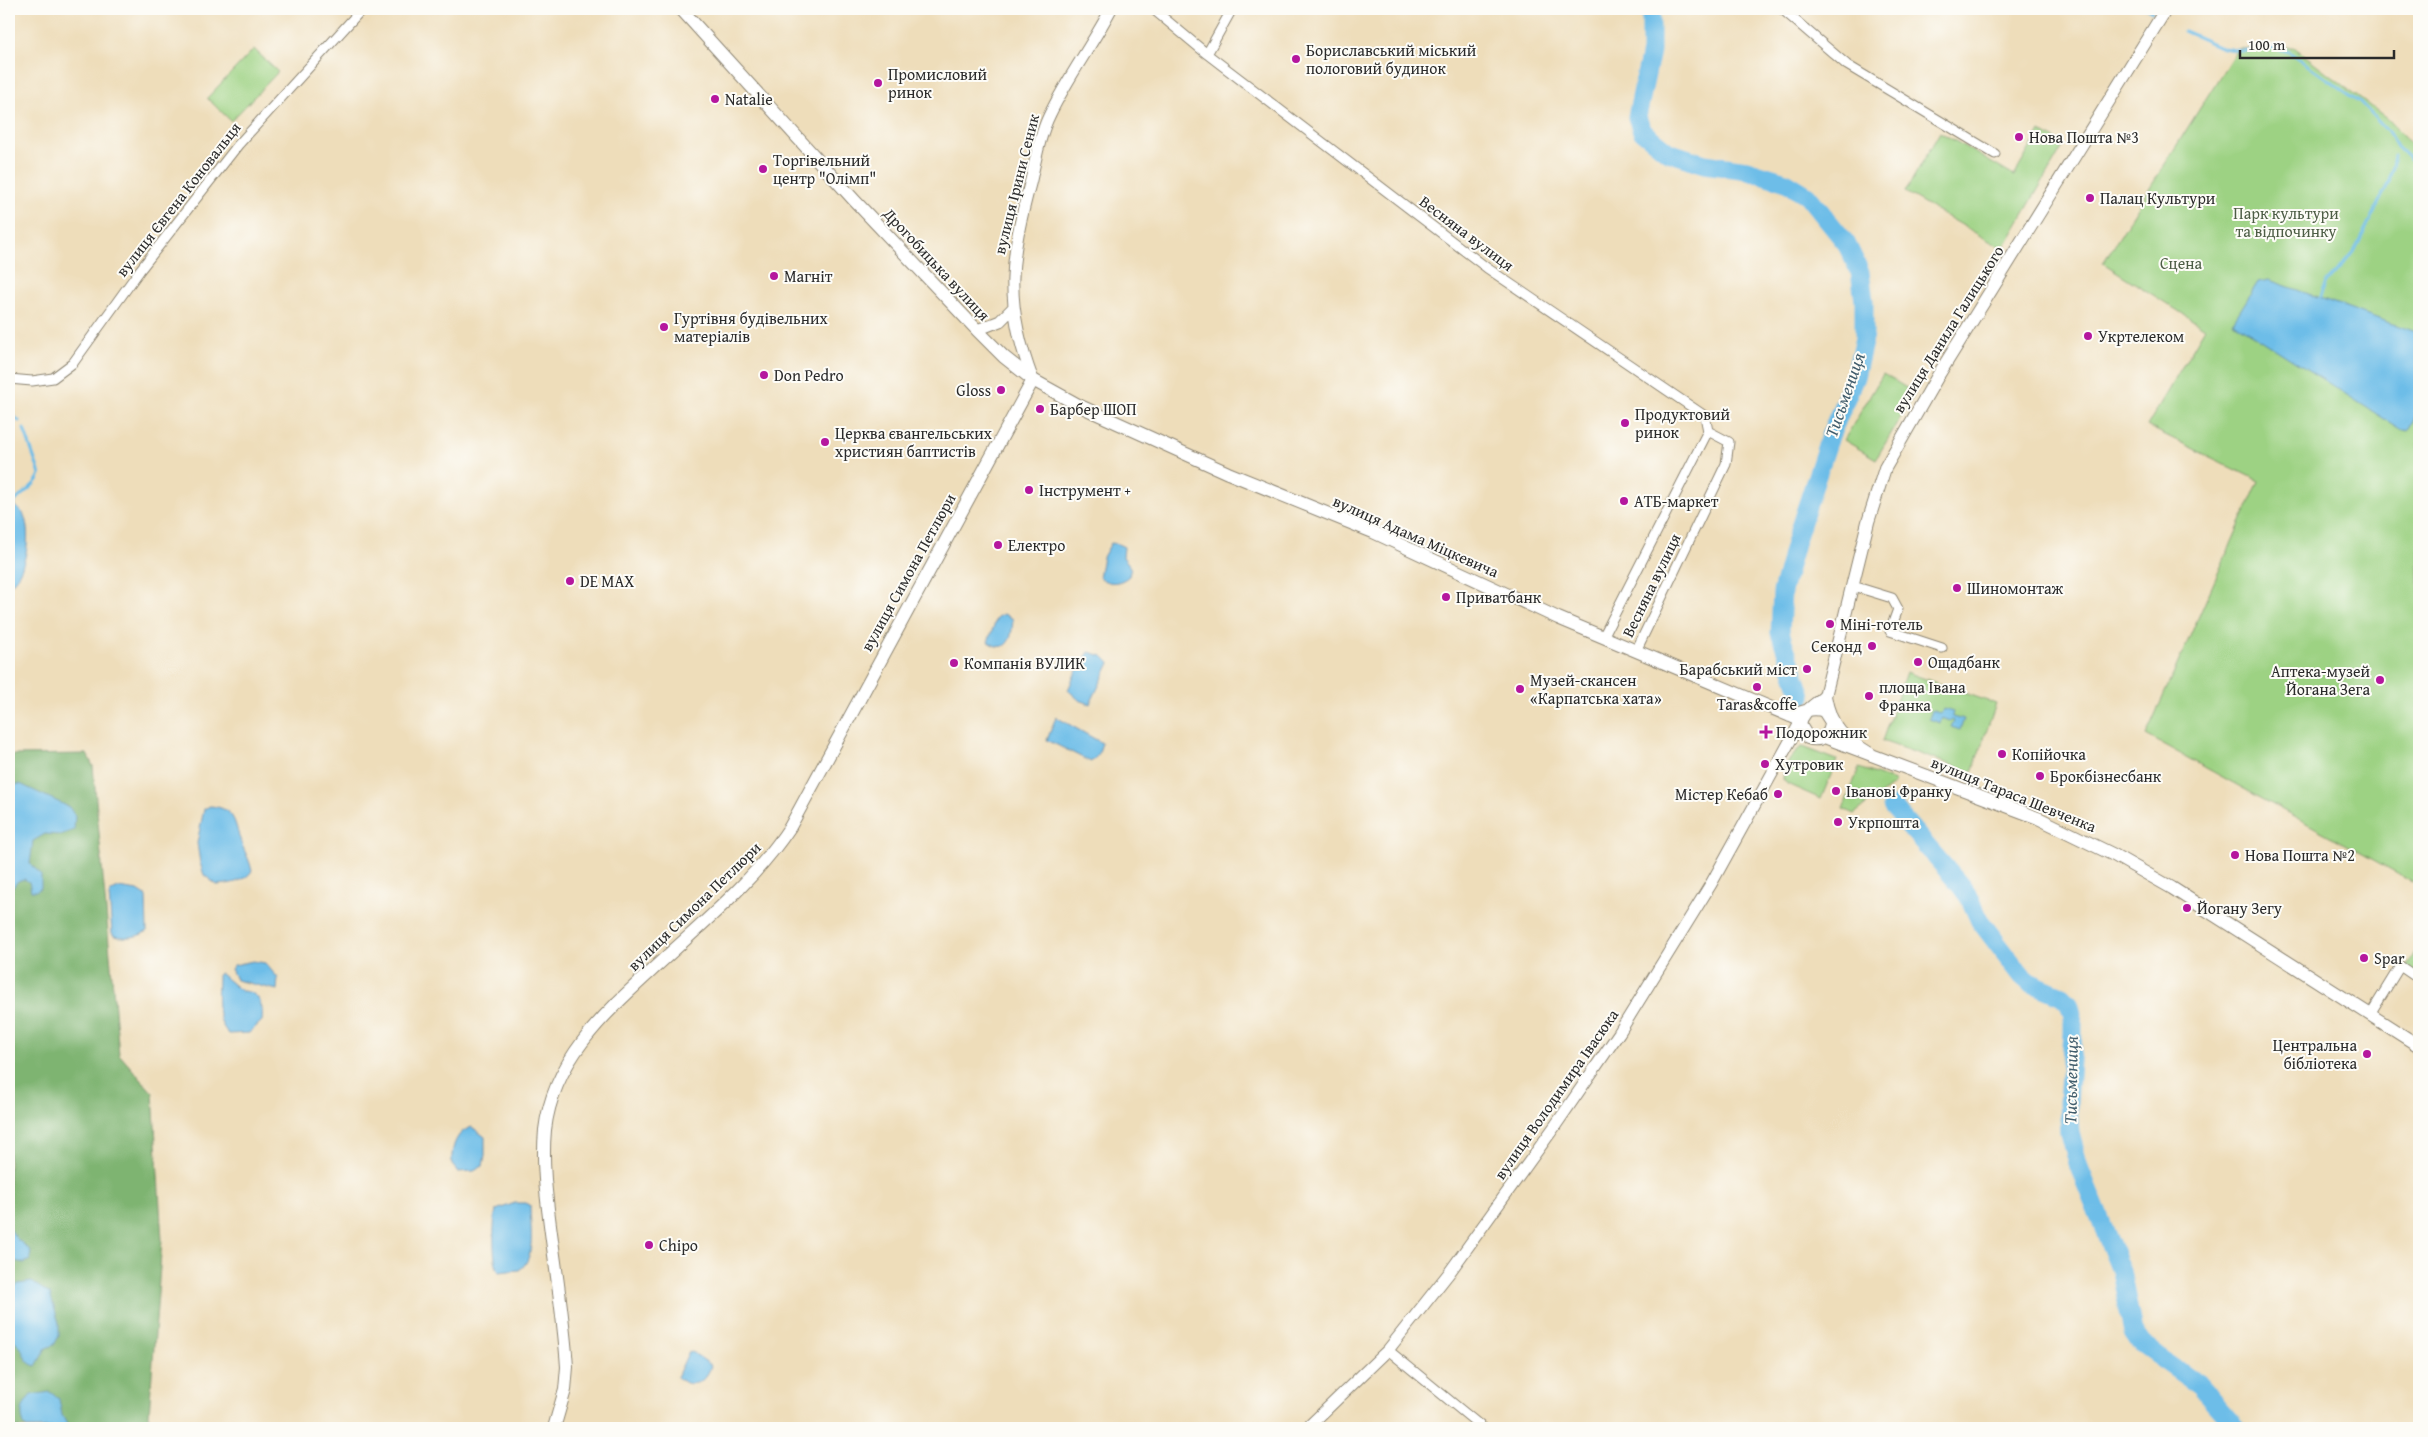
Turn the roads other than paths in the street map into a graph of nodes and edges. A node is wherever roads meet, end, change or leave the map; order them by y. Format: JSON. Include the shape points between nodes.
{"nodes":[{"id":1,"x":362,"y":9,"type":"edge"},
{"id":2,"x":682,"y":9,"type":"edge"},
{"id":3,"x":1111,"y":9,"type":"edge"},
{"id":4,"x":1153,"y":9,"type":"edge"},
{"id":5,"x":1232,"y":9,"type":"edge"},
{"id":6,"x":1782,"y":9,"type":"edge"},
{"id":7,"x":2166,"y":9,"type":"edge"},
{"id":8,"x":1207,"y":54,"type":"junction"},
{"id":9,"x":1995,"y":154,"type":"dead end"},
{"id":10,"x":1013,"y":308,"type":"junction"},
{"id":11,"x":977,"y":330,"type":"junction"},
{"id":12,"x":9,"y":379,"type":"edge"},
{"id":13,"x":1032,"y":380,"type":"junction"},
{"id":14,"x":1708,"y":431,"type":"junction"},
{"id":15,"x":1853,"y":586,"type":"junction"},
{"id":16,"x":1604,"y":637,"type":"junction"},
{"id":17,"x":1942,"y":648,"type":"dead end"},
{"id":18,"x":1636,"y":651,"type":"junction"},
{"id":19,"x":1826,"y":696,"type":"junction"},
{"id":20,"x":1810,"y":710,"type":"junction"},
{"id":21,"x":1830,"y":718,"type":"junction"},
{"id":22,"x":1797,"y":720,"type":"junction"},
{"id":23,"x":1824,"y":737,"type":"junction"},
{"id":24,"x":1808,"y":738,"type":"junction"},
{"id":25,"x":1788,"y":746,"type":"junction"},
{"id":26,"x":1872,"y":755,"type":"junction"},
{"id":27,"x":2419,"y":979,"type":"edge"},
{"id":28,"x":2370,"y":1014,"type":"junction"},
{"id":29,"x":2419,"y":1046,"type":"edge"},
{"id":30,"x":1388,"y":1350,"type":"junction"},
{"id":31,"x":554,"y":1428,"type":"edge"},
{"id":32,"x":1307,"y":1428,"type":"edge"},
{"id":33,"x":1483,"y":1428,"type":"edge"}],
"edges":[{"from":1,"to":12,"type":"street","name":"вулиця Євгена Коновальця","via":[[238,145],[140,270],[73,364],[53,378],[32,381]]},
{"from":2,"to":11,"type":"main road","name":"Дрогобицька вулиця","via":[[854,200]]},
{"from":3,"to":10,"type":"street","name":"вулиця Ірини Сеник","via":[[1049,116],[1020,219],[1012,263]]},
{"from":4,"to":8,"type":"street","name":"Весняна вулиця"},
{"from":5,"to":8,"type":"street"},
{"from":6,"to":9,"type":"street","via":[[1848,65]]},
{"from":7,"to":15,"type":"main road","name":"вулиця Данила Галицького","via":[[1939,374],[1885,468]]},
{"from":8,"to":14,"type":"street","name":"Весняна вулиця","via":[[1487,268],[1705,416]]},
{"from":10,"to":11,"type":"street","via":[[1000,321]]},
{"from":10,"to":13,"type":"street","name":"вулиця Ірини Сеник"},
{"from":11,"to":13,"type":"main road","name":"Дрогобицька вулиця"},
{"from":13,"to":16,"type":"main road","name":"вулиця Адама Міцкевича","via":[[1176,450],[1373,532]]},
{"from":13,"to":31,"type":"main road","name":"вулиця Симона Петлюри","via":[[773,853],[600,1018],[577,1047],[561,1076],[549,1110],[544,1151],[567,1368],[565,1390]]},
{"from":14,"to":16,"type":"street","name":"Весняна вулиця"},
{"from":14,"to":18,"type":"street","name":"Весняна вулиця","via":[[1729,442],[1726,464]]},
{"from":15,"to":17,"type":"street","via":[[1892,598],[1898,609],[1890,631]]},
{"from":15,"to":19,"type":"main road","name":"вулиця Данила Галицького"},
{"from":16,"to":18,"type":"main road","name":"вулиця Адама Міцкевича"},
{"from":18,"to":22,"type":"main road","name":"вулиця Адама Міцкевича"},
{"from":19,"to":20,"type":"main road"},
{"from":19,"to":21,"type":"main road"},
{"from":20,"to":21,"type":"main road","via":[[1824,711]]},
{"from":20,"to":22,"type":"main road"},
{"from":21,"to":23,"type":"main road","via":[[1831,727]]},
{"from":21,"to":26,"type":"main road","via":[[1847,740]]},
{"from":22,"to":24,"type":"main road"},
{"from":22,"to":25,"type":"street"},
{"from":23,"to":24,"type":"main road"},
{"from":23,"to":26,"type":"main road"},
{"from":24,"to":25,"type":"street"},
{"from":25,"to":30,"type":"street","name":"вулиця Володимира Івасюка","via":[[1711,884],[1619,1033],[1449,1273]]},
{"from":26,"to":28,"type":"main road","name":"вулиця Тараса Шевченка","via":[[2052,824],[2114,855],[2188,898]]},
{"from":27,"to":28,"type":"street","via":[[2400,966]]},
{"from":28,"to":29,"type":"main road","name":"вулиця Тараса Шевченка"},
{"from":30,"to":32,"type":"street","name":"вулиця Володимира Івасюка"},
{"from":30,"to":33,"type":"street"}]}
